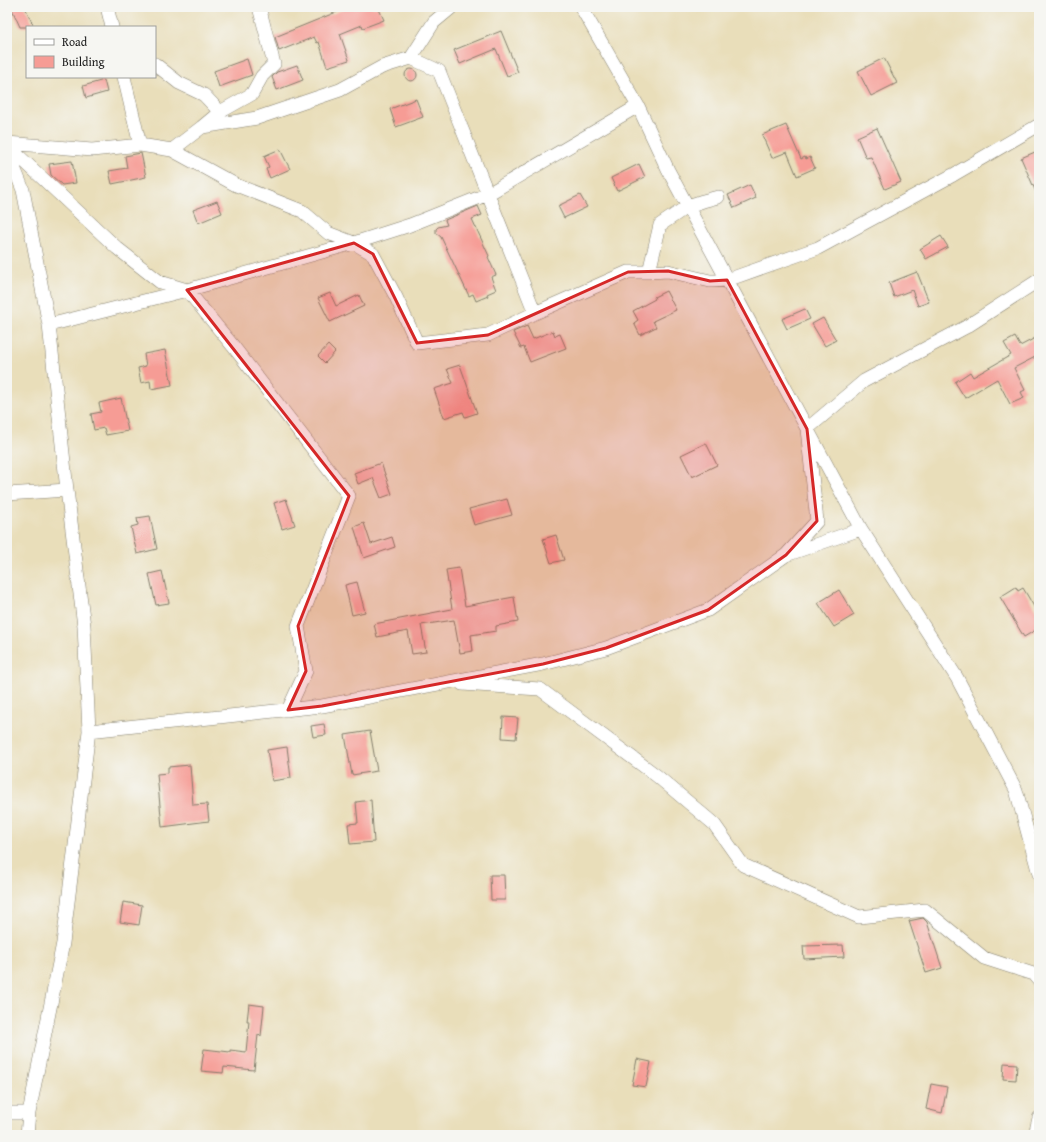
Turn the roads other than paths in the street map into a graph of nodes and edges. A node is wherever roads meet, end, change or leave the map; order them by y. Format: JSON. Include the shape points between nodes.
{"nodes":[{"id":1,"x":107,"y":7,"type":"edge"},
{"id":2,"x":259,"y":7,"type":"edge"},
{"id":3,"x":452,"y":7,"type":"edge"},
{"id":4,"x":581,"y":7,"type":"edge"},
{"id":5,"x":112,"y":26,"type":"edge"},
{"id":6,"x":411,"y":58,"type":"junction"},
{"id":7,"x":156,"y":65,"type":"edge"},
{"id":8,"x":124,"y":78,"type":"edge"},
{"id":9,"x":638,"y":106,"type":"junction"},
{"id":10,"x":220,"y":112,"type":"junction"},
{"id":11,"x":1039,"y":125,"type":"edge"},
{"id":12,"x":202,"y":127,"type":"junction"},
{"id":13,"x":7,"y":144,"type":"edge"},
{"id":14,"x":140,"y":144,"type":"junction"},
{"id":15,"x":7,"y":150,"type":"edge"},
{"id":16,"x":172,"y":150,"type":"junction"},
{"id":17,"x":488,"y":194,"type":"junction"},
{"id":18,"x":718,"y":197,"type":"dead end"},
{"id":19,"x":688,"y":206,"type":"junction"},
{"id":20,"x":354,"y":243,"type":"junction"},
{"id":21,"x":649,"y":272,"type":"junction"},
{"id":22,"x":727,"y":280,"type":"junction"},
{"id":23,"x":1039,"y":280,"type":"edge"},
{"id":24,"x":187,"y":290,"type":"junction"},
{"id":25,"x":535,"y":313,"type":"junction"},
{"id":26,"x":49,"y":325,"type":"junction"},
{"id":27,"x":807,"y":429,"type":"junction"},
{"id":28,"x":67,"y":490,"type":"junction"},
{"id":29,"x":7,"y":494,"type":"edge"},
{"id":30,"x":860,"y":529,"type":"junction"},
{"id":31,"x":786,"y":555,"type":"junction"},
{"id":32,"x":444,"y":682,"type":"junction"},
{"id":33,"x":288,"y":710,"type":"junction"},
{"id":34,"x":89,"y":731,"type":"junction"},
{"id":35,"x":1039,"y":874,"type":"edge"},
{"id":36,"x":1039,"y":981,"type":"edge"},
{"id":37,"x":7,"y":1113,"type":"edge"},
{"id":38,"x":29,"y":1113,"type":"junction"},
{"id":39,"x":1039,"y":1118,"type":"edge"},
{"id":40,"x":27,"y":1135,"type":"edge"},
{"id":41,"x":1035,"y":1135,"type":"edge"}],
"edges":[{"from":1,"to":5,"type":"street"},
{"from":2,"to":10,"type":"street","via":[[274,64],[262,76],[252,94]]},
{"from":3,"to":6,"type":"street","via":[[434,22]]},
{"from":4,"to":9,"type":"street"},
{"from":6,"to":12,"type":"street","via":[[382,67],[340,90],[258,118]]},
{"from":6,"to":17,"type":"street","via":[[439,71]]},
{"from":7,"to":10,"type":"street","via":[[179,83],[204,95]]},
{"from":8,"to":14,"type":"street"},
{"from":9,"to":17,"type":"street"},
{"from":9,"to":19,"type":"street"},
{"from":10,"to":12,"type":"street"},
{"from":11,"to":22,"type":"street","via":[[818,248]]},
{"from":12,"to":16,"type":"street"},
{"from":13,"to":14,"type":"street","via":[[92,150]]},
{"from":13,"to":24,"type":"street","via":[[117,248],[160,282]]},
{"from":14,"to":16,"type":"street"},
{"from":15,"to":26,"type":"street","via":[[23,190]]},
{"from":16,"to":20,"type":"street","via":[[236,185],[302,211],[328,232]]},
{"from":17,"to":20,"type":"street","via":[[410,225]]},
{"from":17,"to":25,"type":"street"},
{"from":18,"to":19,"type":"street"},
{"from":19,"to":21,"type":"street","via":[[660,225]]},
{"from":19,"to":22,"type":"street"},
{"from":20,"to":24,"type":"street"},
{"from":20,"to":25,"type":"street","via":[[373,254],[417,343],[488,335]]},
{"from":21,"to":22,"type":"street","via":[[668,271],[710,281]]},
{"from":21,"to":25,"type":"street","via":[[628,272]]},
{"from":22,"to":27,"type":"street"},
{"from":23,"to":27,"type":"street","via":[[966,327],[864,381]]},
{"from":24,"to":26,"type":"street"},
{"from":24,"to":33,"type":"street","via":[[349,496],[298,626],[306,671]]},
{"from":26,"to":28,"type":"street"},
{"from":27,"to":30,"type":"street"},
{"from":27,"to":31,"type":"street","via":[[817,521]]},
{"from":28,"to":29,"type":"street"},
{"from":28,"to":34,"type":"street","via":[[84,626]]},
{"from":30,"to":31,"type":"street"},
{"from":30,"to":35,"type":"street","via":[[957,678],[1016,790]]},
{"from":31,"to":32,"type":"street","via":[[708,610],[606,648],[543,664]]},
{"from":32,"to":33,"type":"street","via":[[322,706]]},
{"from":32,"to":36,"type":"street","via":[[540,689],[657,776],[714,824],[743,865],[859,917],[925,910],[984,958],[1033,974]]},
{"from":33,"to":34,"type":"street"},
{"from":34,"to":38,"type":"street","via":[[63,943]]},
{"from":37,"to":38,"type":"street"},
{"from":38,"to":40,"type":"street"},
{"from":39,"to":41,"type":"street"}]}
